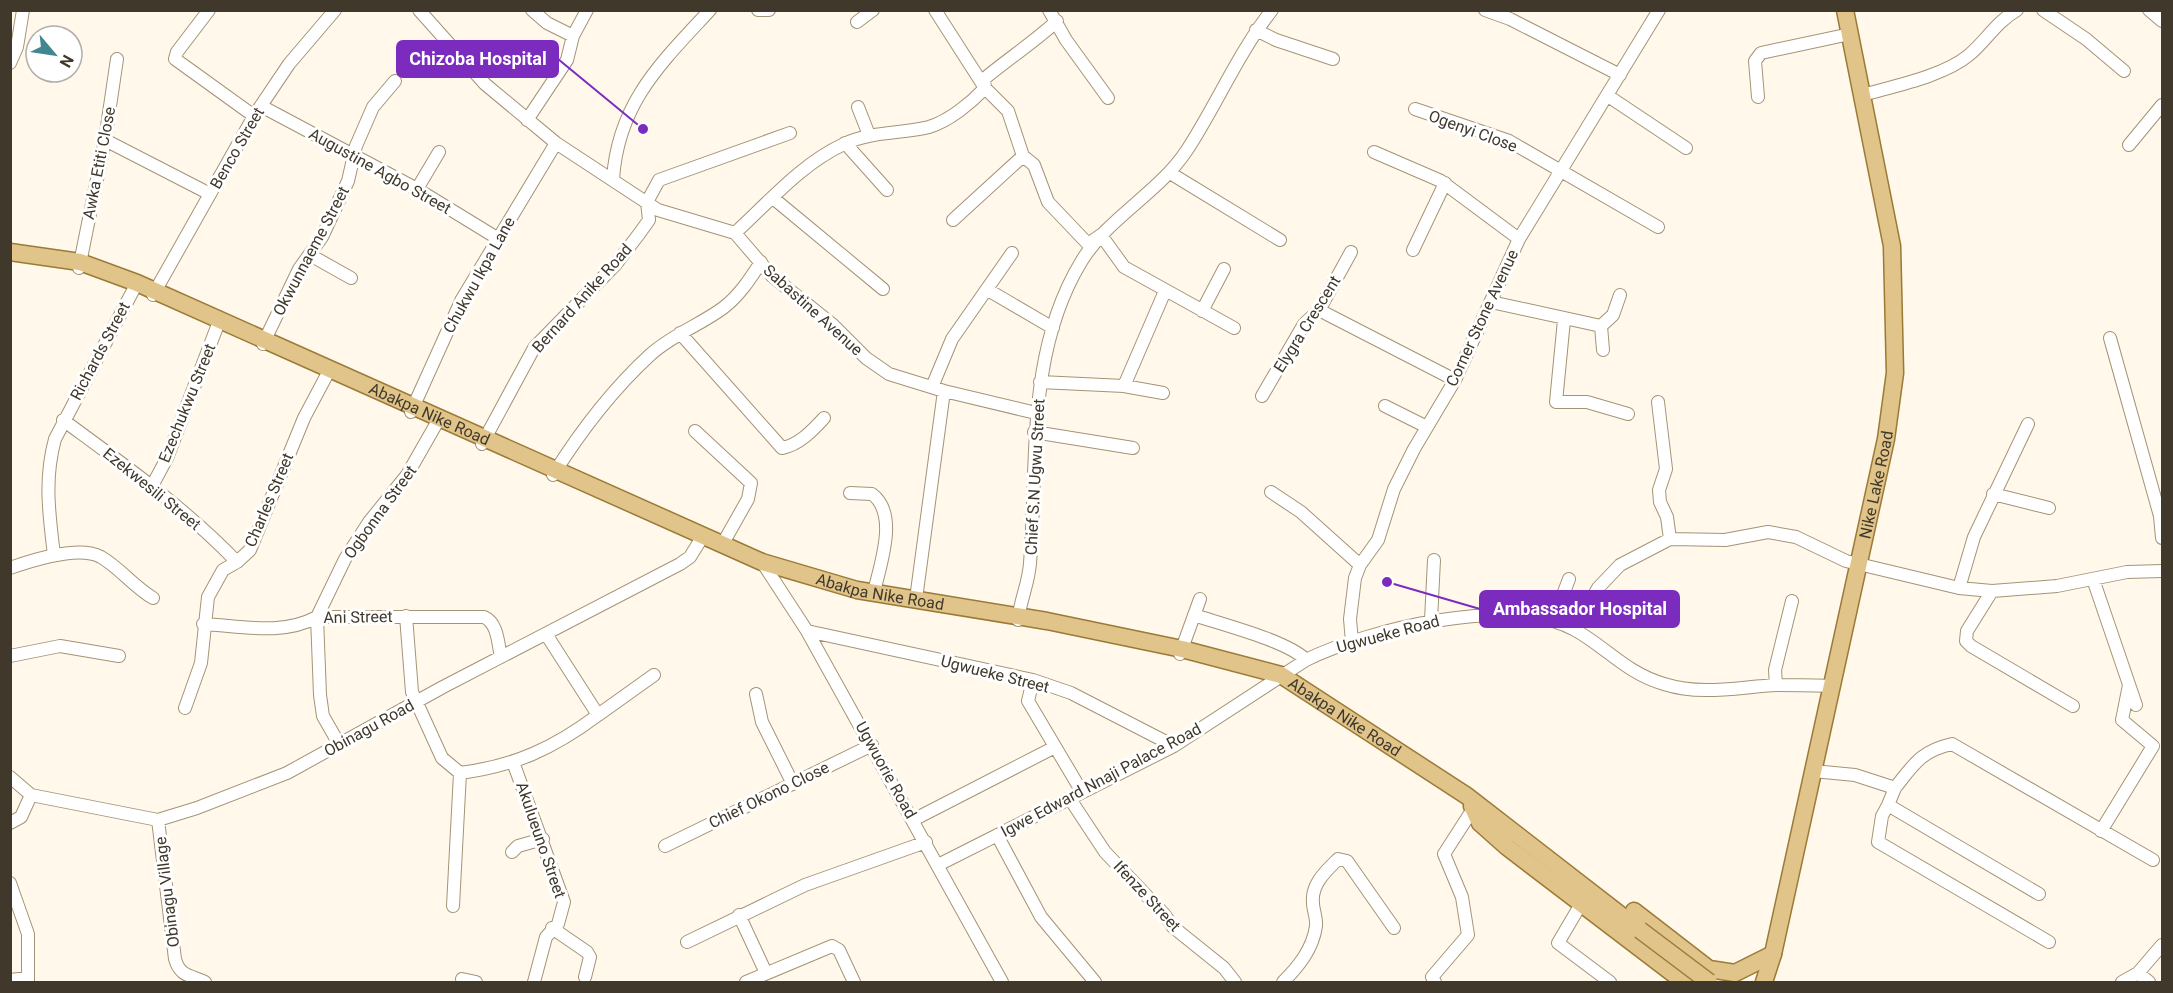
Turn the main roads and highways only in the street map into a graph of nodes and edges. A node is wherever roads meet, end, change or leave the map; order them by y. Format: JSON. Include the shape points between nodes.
{"nodes":[{"id":1,"x":1845,"y":10,"type":"edge"},
{"id":2,"x":10,"y":252,"type":"edge"},
{"id":3,"x":10,"y":256,"type":"edge"},
{"id":4,"x":80,"y":265,"type":"junction"},
{"id":5,"x":702,"y":539,"type":"junction"},
{"id":6,"x":764,"y":565,"type":"junction"},
{"id":7,"x":1018,"y":618,"type":"junction"},
{"id":8,"x":1473,"y":806,"type":"junction"},
{"id":9,"x":1638,"y":933,"type":"junction"},
{"id":10,"x":1773,"y":954,"type":"junction"},
{"id":11,"x":1709,"y":976,"type":"edge"},
{"id":12,"x":1684,"y":982,"type":"edge"},
{"id":13,"x":1690,"y":982,"type":"edge"},
{"id":14,"x":1696,"y":982,"type":"edge"},
{"id":15,"x":1764,"y":982,"type":"edge"},
{"id":16,"x":1778,"y":982,"type":"edge"}],
"edges":[{"from":1,"to":10,"type":"main road","name":"Nike Lake Road","via":[[1892,246],[1896,348],[1886,439]]},
{"from":2,"to":4,"type":"main road","name":"Abakpa Nike Road"},
{"from":3,"to":4,"type":"main road","name":"Abakpa Nike Road"},
{"from":4,"to":5,"type":"main road","name":"Abakpa Nike Road","via":[[264,341]]},
{"from":5,"to":6,"type":"main road","name":"Abakpa Nike Road"},
{"from":5,"to":6,"type":"main road","name":"Abakpa Nike Road"},
{"from":6,"to":7,"type":"main road","name":"Abakpa Nike Road","via":[[857,590]]},
{"from":6,"to":7,"type":"main road","name":"Abakpa Nike Road","via":[[860,594]]},
{"from":7,"to":8,"type":"main road","name":"Abakpa Nike Road","via":[[1283,675],[1400,750]]},
{"from":8,"to":9,"type":"main road","name":"Abakpa Nike Road","via":[[1529,841]]},
{"from":8,"to":11,"type":"main road","via":[[1494,807],[1526,826]]},
{"from":8,"to":12,"type":"main road","via":[[1480,823],[1506,847]]},
{"from":9,"to":11,"type":"main road","name":"Abakpa Nike Road","bridge":true},
{"from":9,"to":14,"type":"main road","name":"Abakpa Nike Road"},
{"from":10,"to":11,"type":"main road","via":[[1735,973]]},
{"from":10,"to":15,"type":"main road","name":"Nike Lake Road"},
{"from":10,"to":16,"type":"main road"},
{"from":11,"to":13,"type":"main road"}]}
